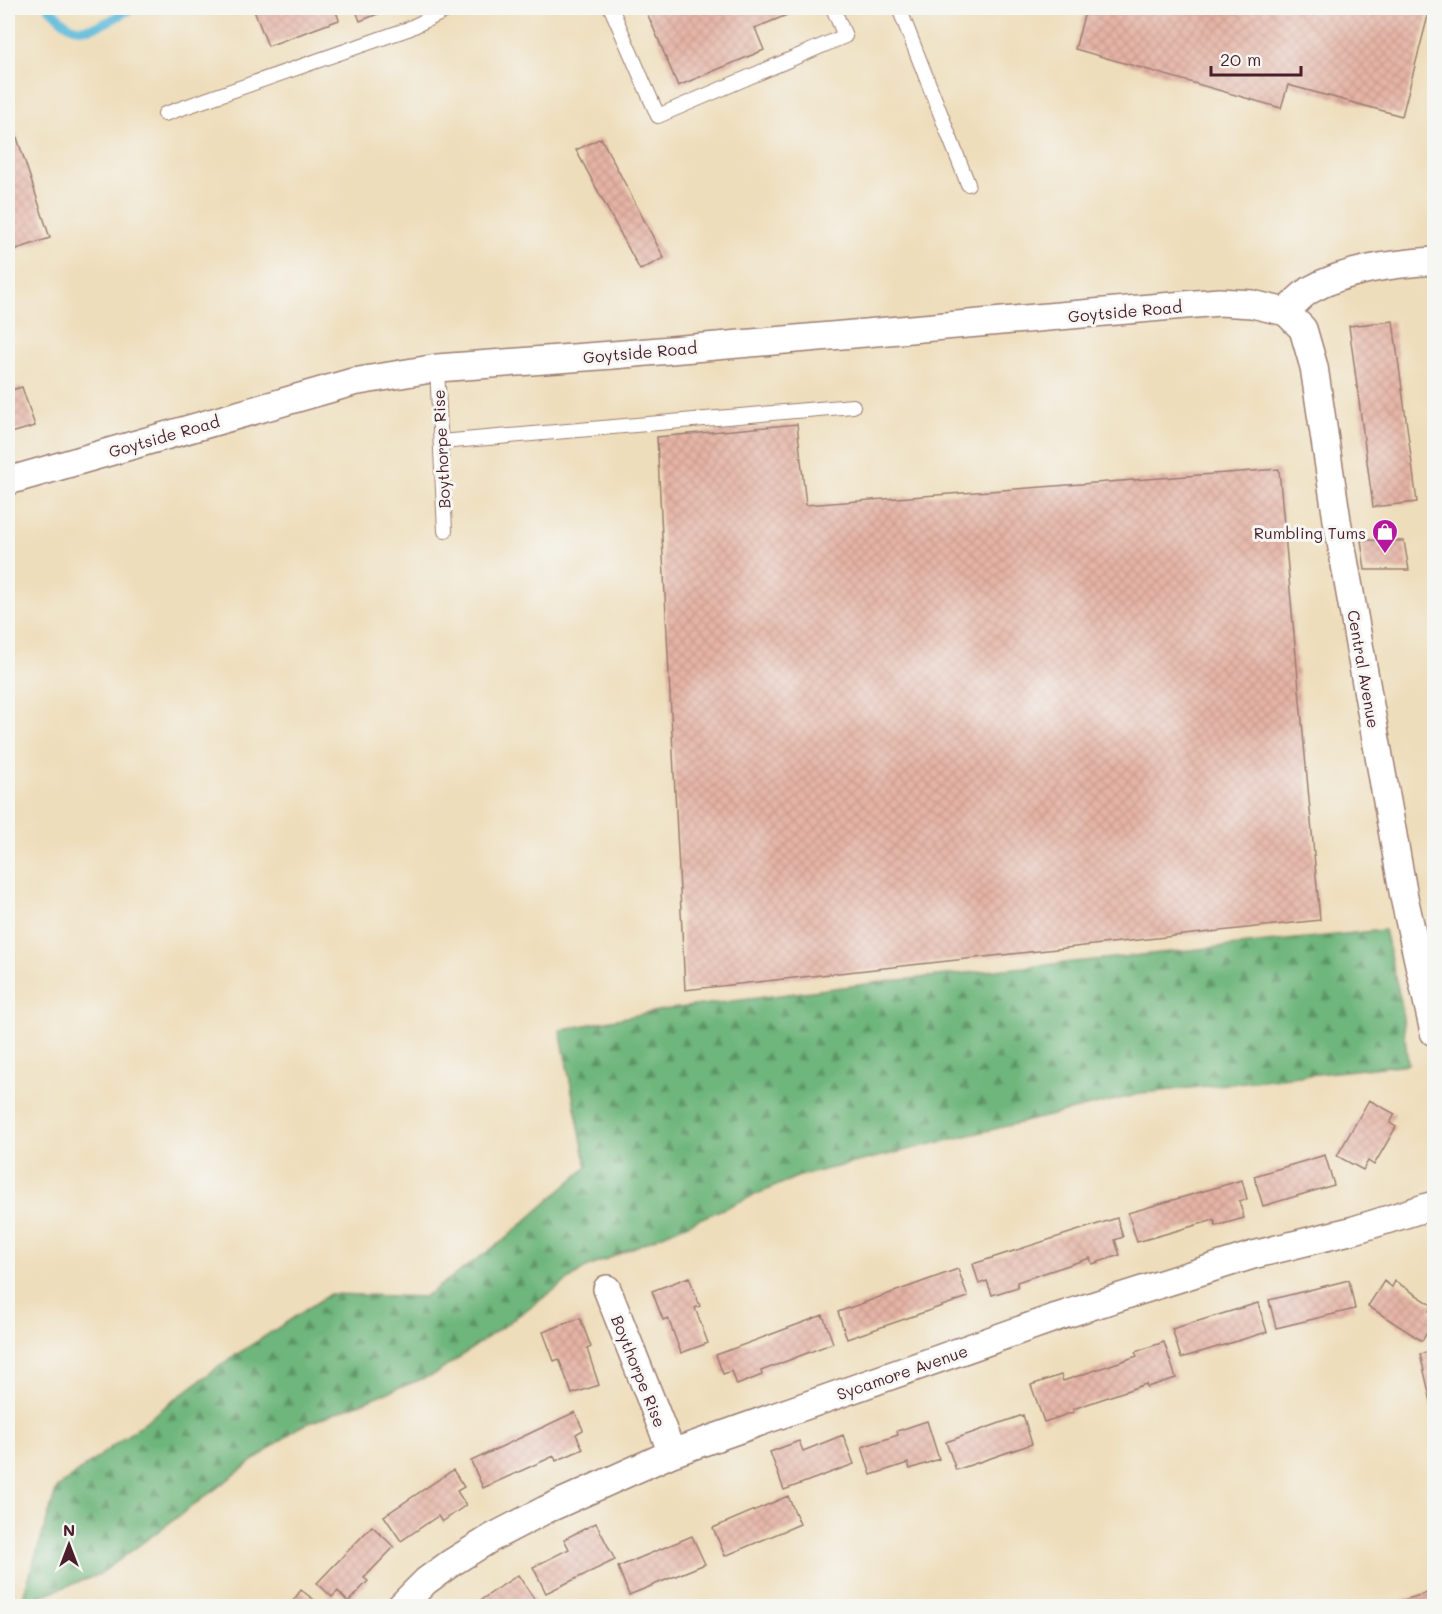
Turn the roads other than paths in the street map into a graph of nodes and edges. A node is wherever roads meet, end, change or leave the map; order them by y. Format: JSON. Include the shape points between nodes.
{"nodes":[{"id":1,"x":452,"y":8,"type":"edge"},
{"id":2,"x":611,"y":8,"type":"edge"},
{"id":3,"x":833,"y":8,"type":"edge"},
{"id":4,"x":899,"y":8,"type":"edge"},
{"id":5,"x":165,"y":114,"type":"dead end"},
{"id":6,"x":968,"y":184,"type":"dead end"},
{"id":7,"x":1434,"y":261,"type":"edge"},
{"id":8,"x":1286,"y":312,"type":"junction"},
{"id":9,"x":437,"y":368,"type":"junction"},
{"id":10,"x":853,"y":406,"type":"dead end"},
{"id":11,"x":441,"y":442,"type":"junction"},
{"id":12,"x":8,"y":481,"type":"edge"},
{"id":13,"x":445,"y":531,"type":"dead end"},
{"id":14,"x":1431,"y":998,"type":"edge"},
{"id":15,"x":1434,"y":1032,"type":"edge"},
{"id":16,"x":1434,"y":1205,"type":"edge"},
{"id":17,"x":607,"y":1288,"type":"dead end"},
{"id":18,"x":672,"y":1453,"type":"junction"},
{"id":19,"x":400,"y":1606,"type":"edge"}],
"edges":[{"from":1,"to":5,"type":"lane","via":[[408,28]]},
{"from":2,"to":3,"type":"lane","via":[[658,116],[845,36]]},
{"from":4,"to":6,"type":"lane"},
{"from":7,"to":8,"type":"street","via":[[1349,274],[1309,291]]},
{"from":8,"to":9,"type":"street","name":"Goytside Road","via":[[1219,302]]},
{"from":8,"to":14,"type":"street","name":"Central Avenue","via":[[1303,329],[1314,367],[1404,897]]},
{"from":9,"to":11,"type":"lane","name":"Boythorpe Rise"},
{"from":9,"to":12,"type":"street","name":"Goytside Road","via":[[353,382]]},
{"from":10,"to":11,"type":"lane"},
{"from":11,"to":13,"type":"lane","name":"Boythorpe Rise"},
{"from":14,"to":15,"type":"street","name":"Central Avenue"},
{"from":16,"to":18,"type":"street","name":"Sycamore Avenue","via":[[1253,1255],[1057,1317]]},
{"from":17,"to":18,"type":"street","name":"Boythorpe Rise"},
{"from":18,"to":19,"type":"street","name":"Sycamore Avenue","via":[[493,1537],[426,1581]]}]}
